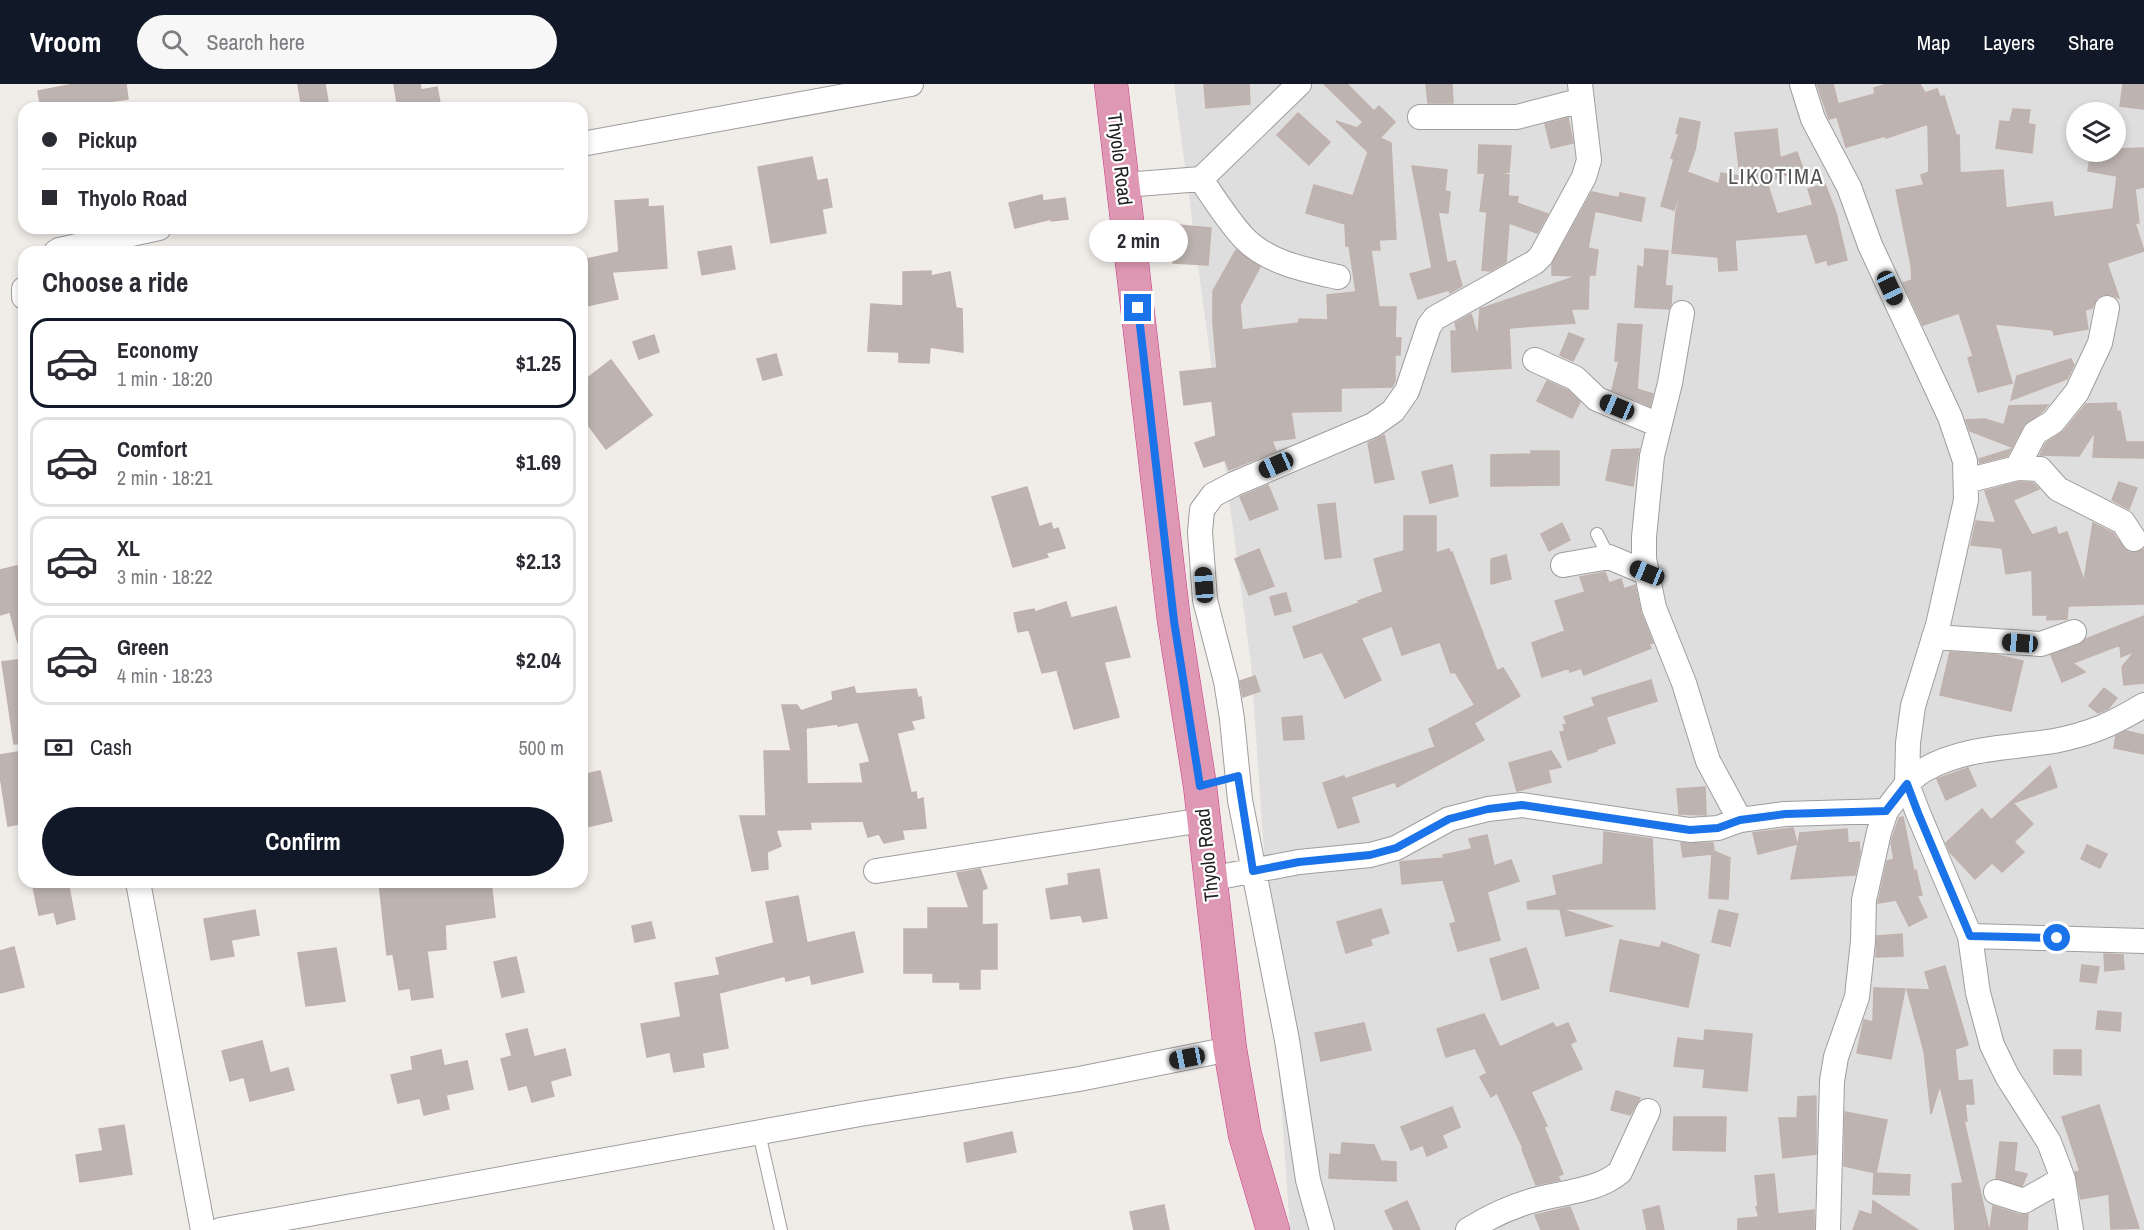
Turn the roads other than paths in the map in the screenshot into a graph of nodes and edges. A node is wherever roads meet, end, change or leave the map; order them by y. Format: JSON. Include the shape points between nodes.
{"nodes":[{"id":1,"x":911,"y":84,"type":"edge"},
{"id":2,"x":1111,"y":84,"type":"edge"},
{"id":3,"x":1299,"y":84,"type":"edge"},
{"id":4,"x":1802,"y":84,"type":"edge"},
{"id":5,"x":1581,"y":92,"type":"edge"},
{"id":6,"x":1420,"y":117,"type":"dead end"},
{"id":7,"x":588,"y":143,"type":"edge"},
{"id":8,"x":1202,"y":179,"type":"junction"},
{"id":9,"x":1124,"y":185,"type":"junction"},
{"id":10,"x":132,"y":234,"type":"edge"},
{"id":11,"x":77,"y":246,"type":"edge"},
{"id":12,"x":1338,"y":277,"type":"dead end"},
{"id":13,"x":2107,"y":308,"type":"dead end"},
{"id":14,"x":1682,"y":313,"type":"dead end"},
{"id":15,"x":1534,"y":360,"type":"dead end"},
{"id":16,"x":1659,"y":424,"type":"junction"},
{"id":17,"x":2017,"y":468,"type":"junction"},
{"id":18,"x":1966,"y":481,"type":"junction"},
{"id":19,"x":1597,"y":534,"type":"dead end"},
{"id":20,"x":2134,"y":539,"type":"dead end"},
{"id":21,"x":1609,"y":557,"type":"junction"},
{"id":22,"x":1563,"y":564,"type":"dead end"},
{"id":23,"x":1647,"y":573,"type":"junction"},
{"id":24,"x":1206,"y":600,"type":"junction"},
{"id":25,"x":1174,"y":621,"type":"junction"},
{"id":26,"x":2074,"y":632,"type":"dead end"},
{"id":27,"x":1934,"y":637,"type":"junction"},
{"id":28,"x":2144,"y":705,"type":"edge"},
{"id":29,"x":1238,"y":776,"type":"junction"},
{"id":30,"x":1907,"y":784,"type":"junction"},
{"id":31,"x":1200,"y":786,"type":"junction"},
{"id":32,"x":1886,"y":811,"type":"junction"},
{"id":33,"x":1203,"y":820,"type":"junction"},
{"id":34,"x":1740,"y":820,"type":"junction"},
{"id":35,"x":876,"y":871,"type":"dead end"},
{"id":36,"x":1253,"y":871,"type":"junction"},
{"id":37,"x":1209,"y":879,"type":"junction"},
{"id":38,"x":139,"y":888,"type":"edge"},
{"id":39,"x":1970,"y":936,"type":"junction"},
{"id":40,"x":2144,"y":941,"type":"edge"},
{"id":41,"x":1230,"y":1049,"type":"junction"},
{"id":42,"x":1648,"y":1111,"type":"dead end"},
{"id":43,"x":759,"y":1132,"type":"junction"},
{"id":44,"x":2063,"y":1179,"type":"junction"},
{"id":45,"x":1996,"y":1192,"type":"dead end"},
{"id":46,"x":203,"y":1230,"type":"edge"},
{"id":47,"x":220,"y":1230,"type":"edge"},
{"id":48,"x":781,"y":1230,"type":"edge"},
{"id":49,"x":1273,"y":1230,"type":"edge"},
{"id":50,"x":1322,"y":1230,"type":"edge"},
{"id":51,"x":1468,"y":1230,"type":"edge"},
{"id":52,"x":1828,"y":1230,"type":"edge"},
{"id":53,"x":2071,"y":1230,"type":"edge"}],
"edges":[{"from":1,"to":7,"type":"street"},
{"from":2,"to":9,"type":"highway","name":"Thyolo Road"},
{"from":3,"to":8,"type":"street"},
{"from":4,"to":18,"type":"street","via":[[1813,119],[1849,187],[1870,245],[1950,417],[1965,461]]},
{"from":5,"to":6,"type":"street","via":[[1516,117]]},
{"from":5,"to":24,"type":"street","via":[[1589,160],[1584,177],[1541,256],[1435,318],[1407,391],[1393,411],[1373,425],[1214,495],[1202,510],[1200,532]]},
{"from":8,"to":9,"type":"street"},
{"from":8,"to":12,"type":"street","via":[[1247,241],[1268,256]]},
{"from":9,"to":25,"type":"highway","name":"Thyolo Road"},
{"from":10,"to":11,"type":"street"},
{"from":13,"to":17,"type":"street","via":[[2100,342],[2077,392],[2053,422],[2035,433]]},
{"from":14,"to":16,"type":"street"},
{"from":15,"to":16,"type":"street","via":[[1575,378],[1597,399]]},
{"from":16,"to":23,"type":"street","via":[[1644,537]]},
{"from":17,"to":18,"type":"street"},
{"from":17,"to":20,"type":"street","via":[[2040,469],[2058,489],[2123,522]]},
{"from":18,"to":27,"type":"street","via":[[1966,500]]},
{"from":19,"to":21,"type":"lane"},
{"from":21,"to":22,"type":"street"},
{"from":21,"to":23,"type":"street"},
{"from":23,"to":34,"type":"street","via":[[1654,608],[1684,683],[1708,761]]},
{"from":24,"to":25,"type":"street"},
{"from":24,"to":29,"type":"street","via":[[1227,691]]},
{"from":25,"to":31,"type":"highway","name":"Thyolo Road"},
{"from":26,"to":27,"type":"street","via":[[2041,645]]},
{"from":27,"to":30,"type":"street","via":[[1913,706]]},
{"from":28,"to":30,"type":"street","via":[[2109,726],[2080,735],[1965,753],[1922,771]]},
{"from":29,"to":31,"type":"street"},
{"from":29,"to":36,"type":"street"},
{"from":30,"to":32,"type":"street"},
{"from":30,"to":39,"type":"street"},
{"from":31,"to":33,"type":"highway","name":"Thyolo Road"},
{"from":32,"to":34,"type":"street","via":[[1785,814]]},
{"from":32,"to":52,"type":"street","via":[[1864,900],[1857,997],[1836,1057],[1832,1081]]},
{"from":33,"to":35,"type":"street"},
{"from":33,"to":37,"type":"highway","name":"Thyolo Road"},
{"from":34,"to":36,"type":"street","via":[[1718,828],[1690,830],[1522,805],[1449,819],[1396,848],[1370,855]]},
{"from":36,"to":37,"type":"street"},
{"from":36,"to":50,"type":"street","via":[[1287,1040],[1308,1180]]},
{"from":37,"to":41,"type":"highway","name":"Thyolo Road"},
{"from":38,"to":46,"type":"street"},
{"from":39,"to":40,"type":"street"},
{"from":39,"to":44,"type":"street","via":[[1978,993],[1992,1045],[2049,1142]]},
{"from":41,"to":43,"type":"street","via":[[1079,1079]]},
{"from":41,"to":49,"type":"highway","name":"Thyolo Road","via":[[1245,1135]]},
{"from":42,"to":51,"type":"street","via":[[1620,1172],[1614,1176],[1531,1201]]},
{"from":43,"to":47,"type":"street"},
{"from":43,"to":48,"type":"lane"},
{"from":44,"to":45,"type":"street","via":[[2024,1201]]},
{"from":44,"to":53,"type":"street"}]}
